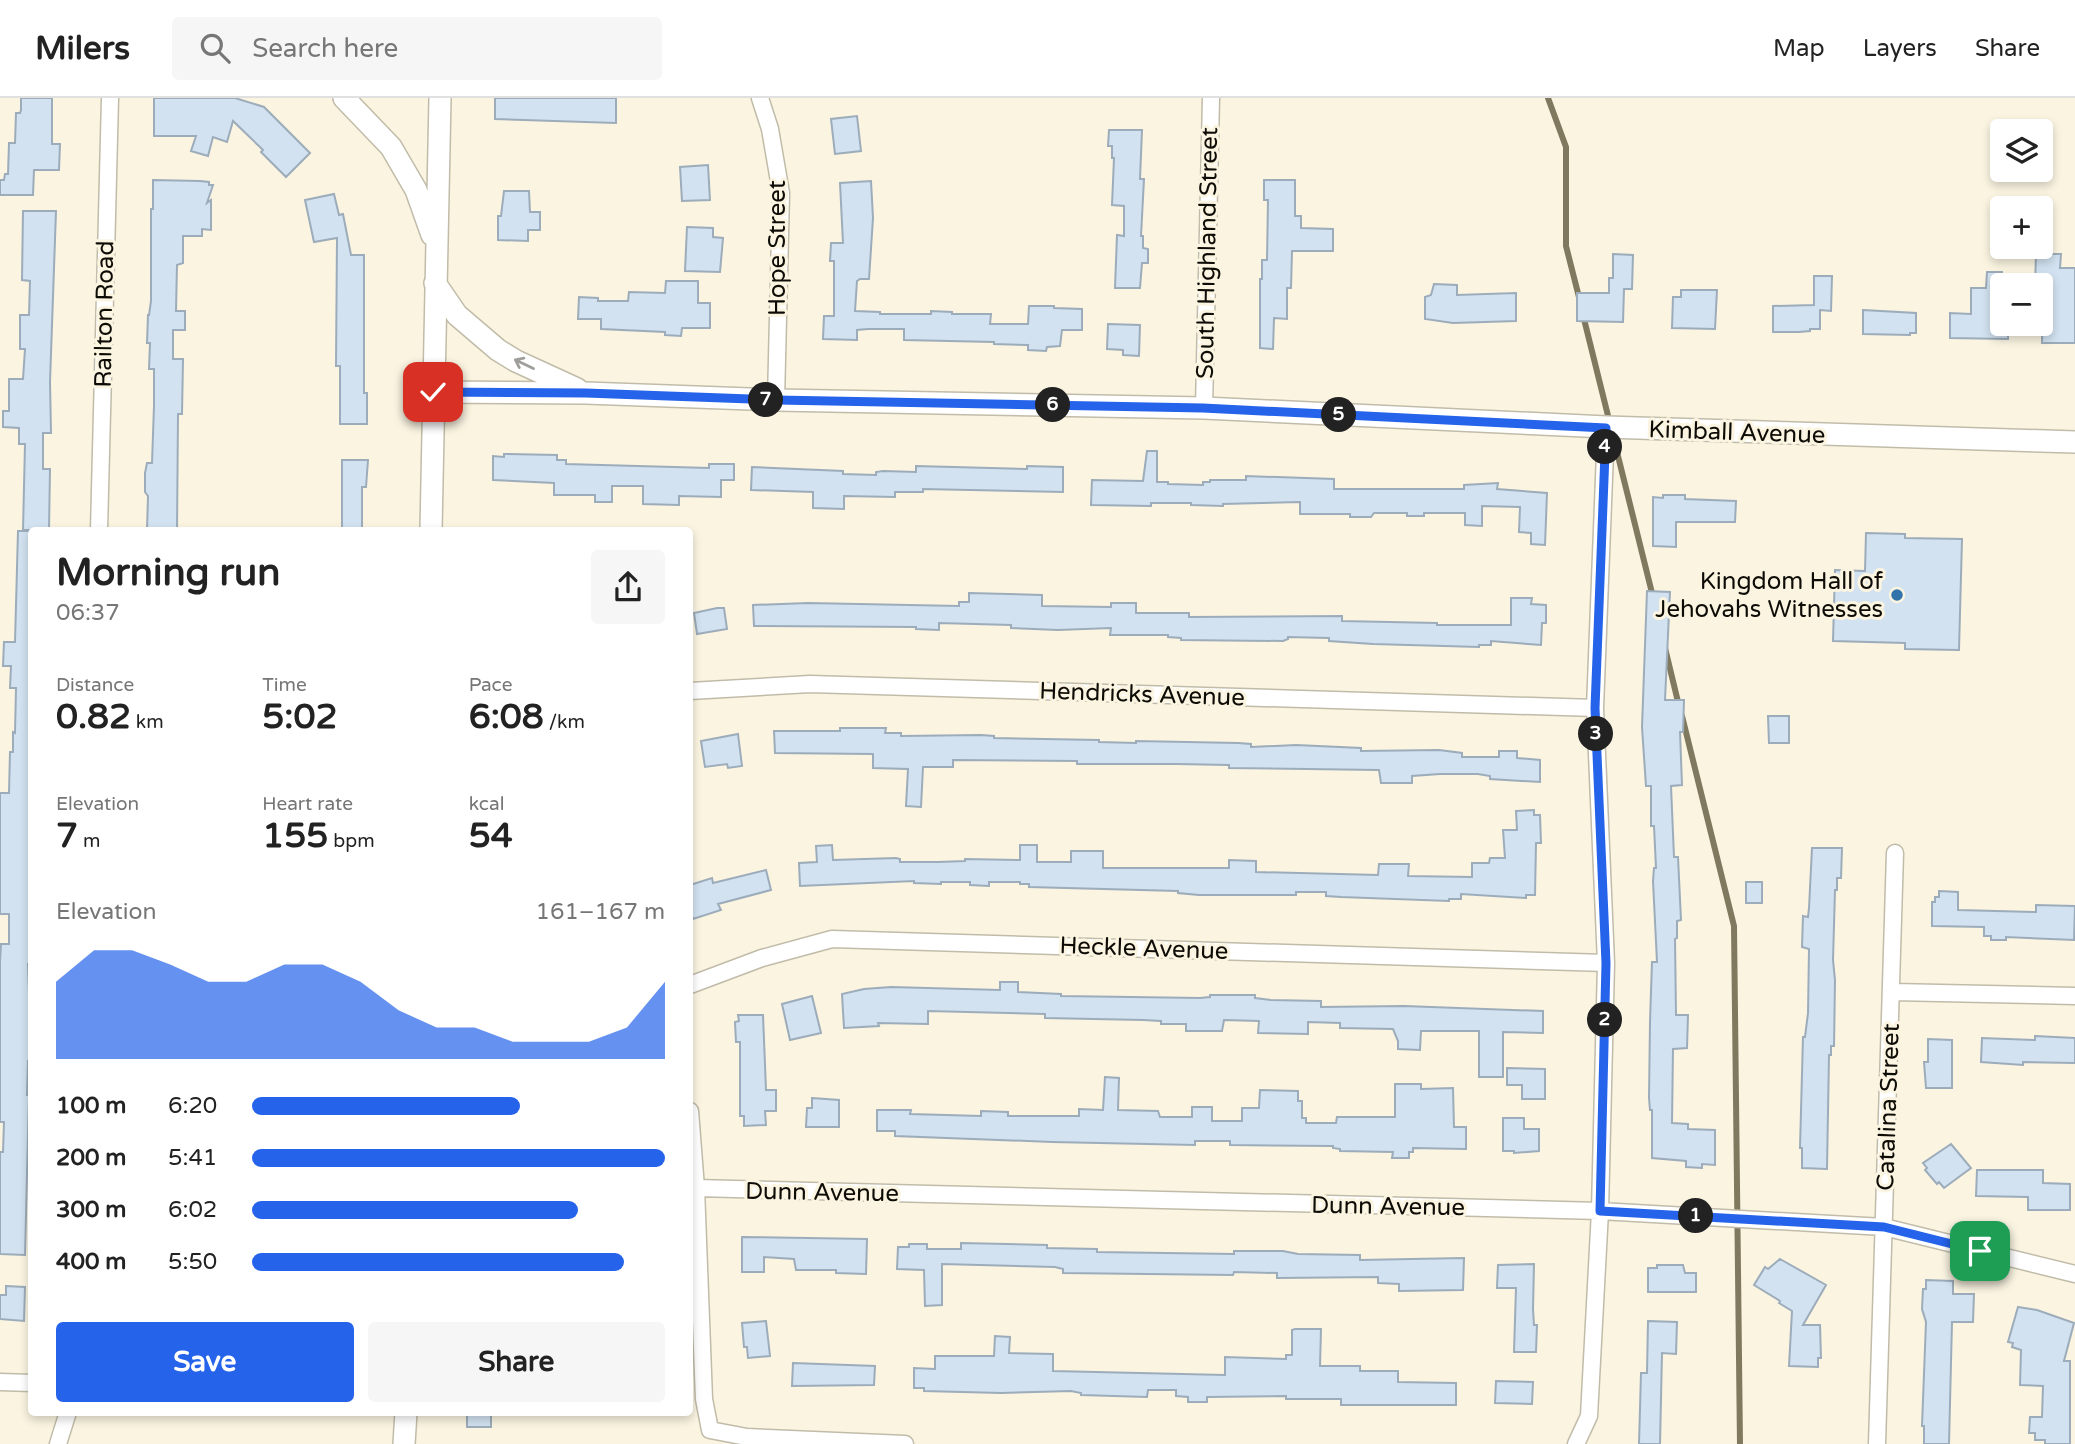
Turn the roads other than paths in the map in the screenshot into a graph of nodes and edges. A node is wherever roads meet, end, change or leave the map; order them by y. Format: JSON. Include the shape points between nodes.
{"nodes":[{"id":1,"x":110,"y":98,"type":"edge"},
{"id":2,"x":344,"y":98,"type":"edge"},
{"id":3,"x":440,"y":98,"type":"edge"},
{"id":4,"x":760,"y":98,"type":"edge"},
{"id":5,"x":1211,"y":98,"type":"edge"},
{"id":6,"x":436,"y":249,"type":"junction"},
{"id":7,"x":435,"y":283,"type":"junction"},
{"id":8,"x":433,"y":392,"type":"junction"},
{"id":9,"x":586,"y":393,"type":"junction"},
{"id":10,"x":776,"y":400,"type":"junction"},
{"id":11,"x":1203,"y":408,"type":"junction"},
{"id":12,"x":1606,"y":428,"type":"junction"},
{"id":13,"x":2075,"y":442,"type":"edge"},
{"id":14,"x":99,"y":527,"type":"edge"},
{"id":15,"x":430,"y":527,"type":"edge"},
{"id":16,"x":693,"y":691,"type":"edge"},
{"id":17,"x":1595,"y":708,"type":"junction"},
{"id":18,"x":1895,"y":853,"type":"dead end"},
{"id":19,"x":1606,"y":963,"type":"junction"},
{"id":20,"x":693,"y":984,"type":"edge"},
{"id":21,"x":1893,"y":992,"type":"junction"},
{"id":22,"x":2075,"y":996,"type":"edge"},
{"id":23,"x":693,"y":1150,"type":"edge"},
{"id":24,"x":696,"y":1188,"type":"junction"},
{"id":25,"x":1600,"y":1211,"type":"junction"},
{"id":26,"x":1884,"y":1227,"type":"junction"},
{"id":27,"x":2075,"y":1274,"type":"edge"},
{"id":28,"x":0,"y":1382,"type":"edge"},
{"id":29,"x":28,"y":1383,"type":"edge"},
{"id":30,"x":67,"y":1416,"type":"edge"},
{"id":31,"x":406,"y":1416,"type":"edge"},
{"id":32,"x":58,"y":1444,"type":"edge"},
{"id":33,"x":404,"y":1444,"type":"edge"},
{"id":34,"x":905,"y":1444,"type":"edge"},
{"id":35,"x":1576,"y":1444,"type":"edge"},
{"id":36,"x":1877,"y":1444,"type":"edge"}],
"edges":[{"from":1,"to":14,"type":"street","name":"Railton Road"},
{"from":2,"to":6,"type":"main road","via":[[391,147],[416,190]]},
{"from":3,"to":6,"type":"main road"},
{"from":4,"to":10,"type":"street","name":"Hope Street","via":[[781,193]]},
{"from":5,"to":11,"type":"street","name":"South Highland Street"},
{"from":6,"to":7,"type":"main road"},
{"from":7,"to":8,"type":"main road"},
{"from":9,"to":7,"type":"main road","one_way":true,"via":[[498,350],[457,315]]},
{"from":8,"to":9,"type":"main road","name":"Kimball Avenue"},
{"from":8,"to":15,"type":"main road"},
{"from":9,"to":10,"type":"main road","name":"Kimball Avenue"},
{"from":10,"to":11,"type":"main road","name":"Kimball Avenue"},
{"from":11,"to":12,"type":"main road","name":"Kimball Avenue"},
{"from":12,"to":13,"type":"main road","name":"Kimball Avenue"},
{"from":12,"to":17,"type":"street"},
{"from":16,"to":17,"type":"street","name":"Hendricks Avenue","via":[[810,684]]},
{"from":17,"to":19,"type":"street"},
{"from":18,"to":21,"type":"street","name":"Catalina Street"},
{"from":19,"to":20,"type":"street","name":"Heckle Avenue","via":[[832,939]]},
{"from":19,"to":25,"type":"street"},
{"from":21,"to":22,"type":"street"},
{"from":21,"to":26,"type":"street","name":"Catalina Street"},
{"from":23,"to":24,"type":"street"},
{"from":24,"to":25,"type":"street","name":"Dunn Avenue"},
{"from":24,"to":34,"type":"street","via":[[704,1399],[710,1430],[747,1437]]},
{"from":25,"to":26,"type":"street","name":"Dunn Avenue"},
{"from":25,"to":35,"type":"street","via":[[1589,1416]]},
{"from":26,"to":27,"type":"street","name":"Dunn Avenue"},
{"from":26,"to":36,"type":"street","name":"Catalina Street"},
{"from":28,"to":29,"type":"street"},
{"from":30,"to":32,"type":"street"},
{"from":31,"to":33,"type":"main road"}]}
